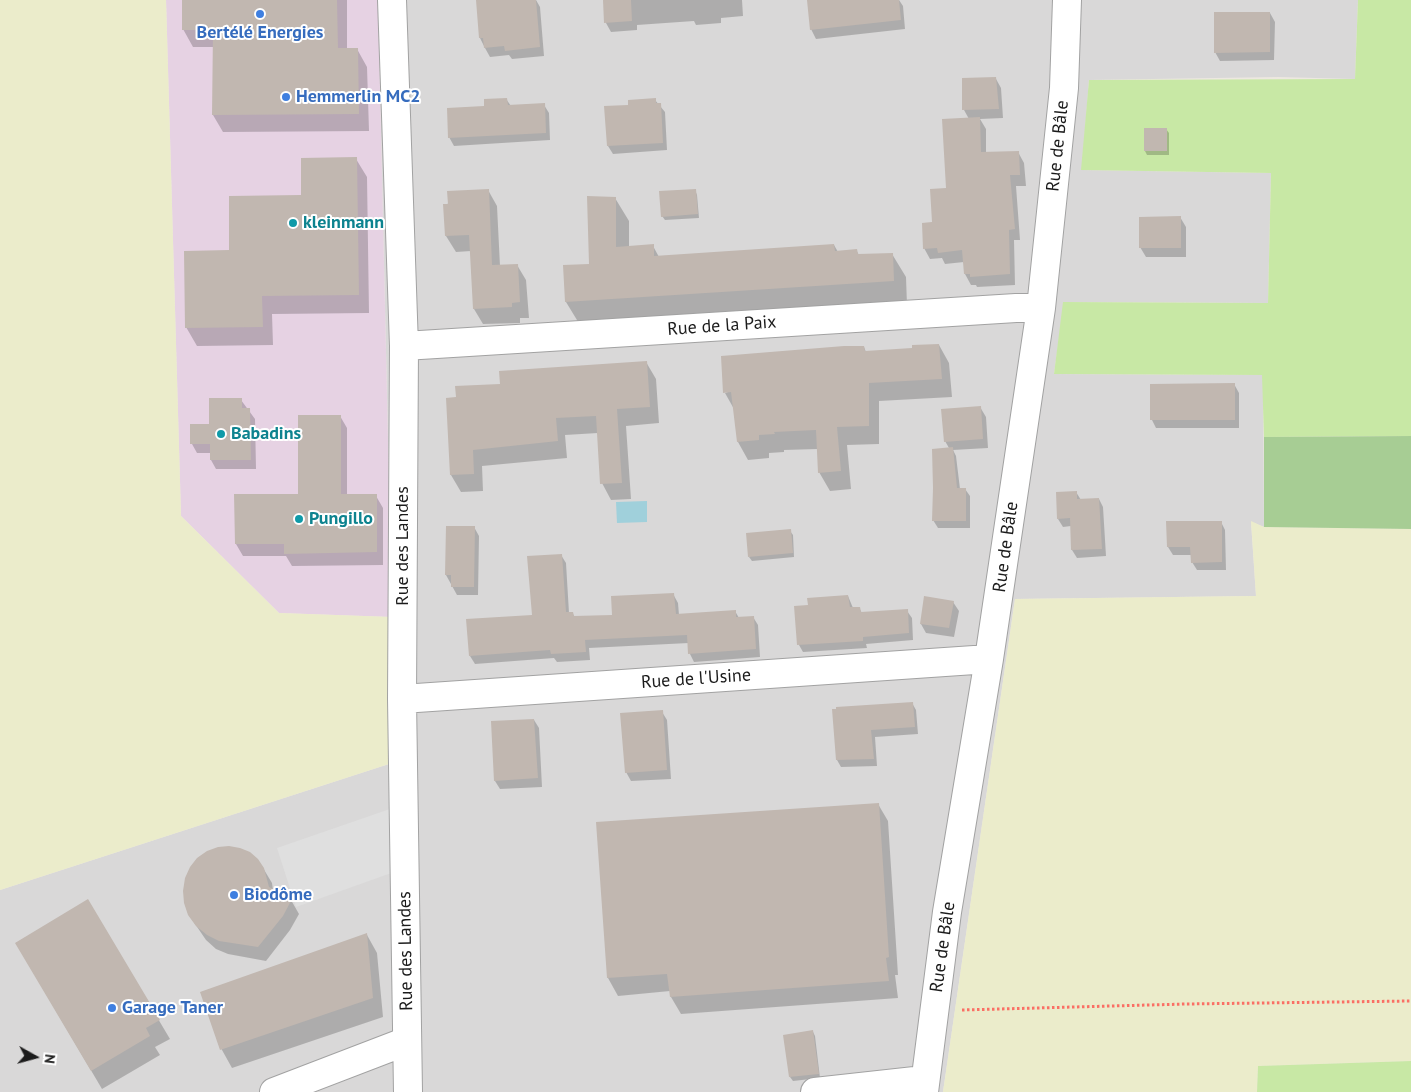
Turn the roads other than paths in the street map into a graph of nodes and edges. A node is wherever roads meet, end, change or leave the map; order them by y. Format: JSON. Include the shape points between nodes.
{"nodes":[{"id":1,"x":392,"y":0,"type":"edge"},
{"id":2,"x":1067,"y":0,"type":"edge"},
{"id":3,"x":1041,"y":308,"type":"junction"},
{"id":4,"x":404,"y":346,"type":"junction"},
{"id":5,"x":989,"y":659,"type":"junction"},
{"id":6,"x":402,"y":699,"type":"junction"},
{"id":7,"x":407,"y":1041,"type":"junction"},
{"id":8,"x":924,"y":1086,"type":"edge"},
{"id":9,"x":274,"y":1092,"type":"edge"},
{"id":10,"x":408,"y":1092,"type":"edge"},
{"id":11,"x":815,"y":1092,"type":"edge"}],
"edges":[{"from":1,"to":4,"type":"street","name":"Rue des Landes"},
{"from":2,"to":3,"type":"street","name":"Rue de Bâle","via":[[1064,88]]},
{"from":3,"to":4,"type":"street","name":"Rue de la Paix"},
{"from":3,"to":5,"type":"street","name":"Rue de Bâle"},
{"from":4,"to":6,"type":"street","name":"Rue des Landes"},
{"from":5,"to":6,"type":"street","name":"Rue de l'Usine"},
{"from":5,"to":8,"type":"street","name":"Rue de Bâle","via":[[947,912]]},
{"from":6,"to":7,"type":"street","name":"Rue des Landes"},
{"from":7,"to":9,"type":"street"},
{"from":7,"to":10,"type":"street","name":"Rue des Landes"},
{"from":8,"to":11,"type":"street"}]}
